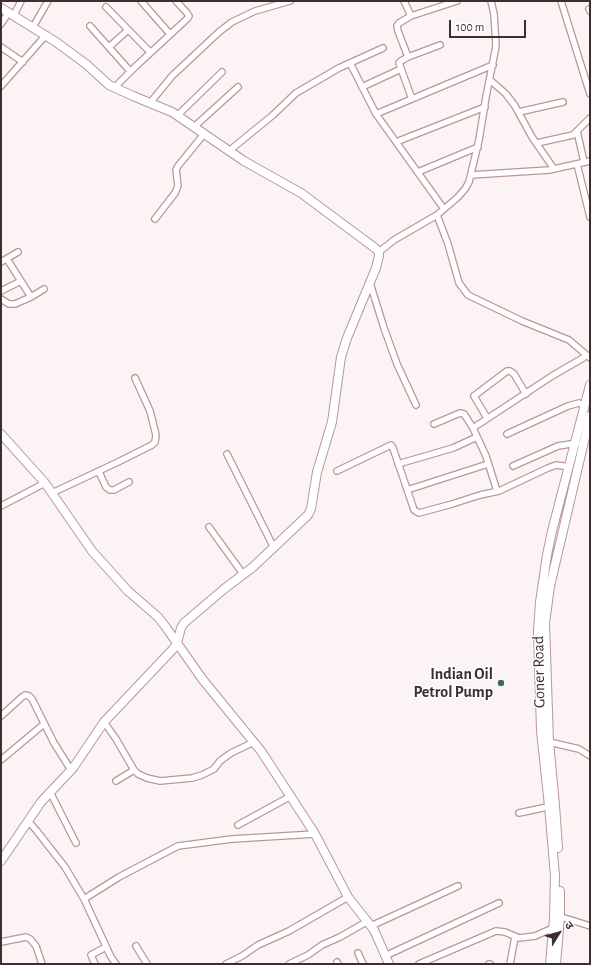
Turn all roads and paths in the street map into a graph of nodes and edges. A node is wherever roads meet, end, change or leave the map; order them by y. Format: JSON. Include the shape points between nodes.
{"nodes":[{"id":1,"x":21,"y":1,"type":"edge"},
{"id":2,"x":48,"y":1,"type":"edge"},
{"id":3,"x":141,"y":1,"type":"edge"},
{"id":4,"x":176,"y":1,"type":"edge"},
{"id":5,"x":290,"y":1,"type":"edge"},
{"id":6,"x":404,"y":1,"type":"edge"},
{"id":7,"x":491,"y":1,"type":"edge"},
{"id":8,"x":561,"y":1,"type":"edge"},
{"id":9,"x":452,"y":2,"type":"edge"},
{"id":10,"x":106,"y":7,"type":"dead end"},
{"id":11,"x":1,"y":8,"type":"edge"},
{"id":12,"x":11,"y":14,"type":"junction"},
{"id":13,"x":411,"y":16,"type":"junction"},
{"id":14,"x":1,"y":24,"type":"edge"},
{"id":15,"x":90,"y":26,"type":"dead end"},
{"id":16,"x":33,"y":27,"type":"junction"},
{"id":17,"x":128,"y":30,"type":"junction"},
{"id":18,"x":170,"y":34,"type":"junction"},
{"id":19,"x":46,"y":35,"type":"junction"},
{"id":20,"x":440,"y":45,"type":"dead end"},
{"id":21,"x":1,"y":47,"type":"edge"},
{"id":22,"x":109,"y":47,"type":"junction"},
{"id":23,"x":383,"y":48,"type":"dead end"},
{"id":24,"x":150,"y":52,"type":"junction"},
{"id":25,"x":408,"y":57,"type":"junction"},
{"id":26,"x":24,"y":62,"type":"junction"},
{"id":27,"x":350,"y":63,"type":"junction"},
{"id":28,"x":493,"y":65,"type":"junction"},
{"id":29,"x":401,"y":69,"type":"junction"},
{"id":30,"x":130,"y":71,"type":"junction"},
{"id":31,"x":222,"y":72,"type":"dead end"},
{"id":32,"x":490,"y":80,"type":"junction"},
{"id":33,"x":1,"y":86,"type":"edge"},
{"id":34,"x":238,"y":87,"type":"dead end"},
{"id":35,"x":362,"y":87,"type":"junction"},
{"id":36,"x":114,"y":88,"type":"junction"},
{"id":37,"x":590,"y":94,"type":"edge"},
{"id":38,"x":412,"y":99,"type":"junction"},
{"id":39,"x":564,"y":102,"type":"dead end"},
{"id":40,"x":150,"y":103,"type":"junction"},
{"id":41,"x":485,"y":106,"type":"junction"},
{"id":42,"x":519,"y":112,"type":"junction"},
{"id":43,"x":376,"y":114,"type":"junction"},
{"id":44,"x":178,"y":115,"type":"junction"},
{"id":45,"x":590,"y":118,"type":"edge"},
{"id":46,"x":194,"y":127,"type":"junction"},
{"id":47,"x":577,"y":131,"type":"junction"},
{"id":48,"x":204,"y":134,"type":"junction"},
{"id":49,"x":396,"y":142,"type":"junction"},
{"id":50,"x":536,"y":144,"type":"junction"},
{"id":51,"x":478,"y":147,"type":"junction"},
{"id":52,"x":229,"y":151,"type":"junction"},
{"id":53,"x":587,"y":162,"type":"edge"},
{"id":54,"x":576,"y":164,"type":"junction"},
{"id":55,"x":554,"y":169,"type":"junction"},
{"id":56,"x":418,"y":172,"type":"junction"},
{"id":57,"x":471,"y":175,"type":"junction"},
{"id":58,"x":444,"y":209,"type":"junction"},
{"id":59,"x":437,"y":215,"type":"junction"},
{"id":60,"x":590,"y":217,"type":"edge"},
{"id":61,"x":155,"y":219,"type":"dead end"},
{"id":62,"x":18,"y":252,"type":"dead end"},
{"id":63,"x":379,"y":252,"type":"junction"},
{"id":64,"x":7,"y":259,"type":"junction"},
{"id":65,"x":1,"y":262,"type":"edge"},
{"id":66,"x":20,"y":281,"type":"junction"},
{"id":67,"x":370,"y":282,"type":"junction"},
{"id":68,"x":44,"y":289,"type":"dead end"},
{"id":69,"x":1,"y":291,"type":"edge"},
{"id":70,"x":31,"y":297,"type":"junction"},
{"id":71,"x":1,"y":299,"type":"edge"},
{"id":72,"x":588,"y":356,"type":"edge"},
{"id":73,"x":136,"y":378,"type":"dead end"},
{"id":74,"x":590,"y":385,"type":"edge"},
{"id":75,"x":526,"y":394,"type":"junction"},
{"id":76,"x":416,"y":405,"type":"dead end"},
{"id":77,"x":585,"y":405,"type":"junction"},
{"id":78,"x":590,"y":416,"type":"edge"},
{"id":79,"x":487,"y":418,"type":"junction"},
{"id":80,"x":434,"y":424,"type":"dead end"},
{"id":81,"x":473,"y":428,"type":"junction"},
{"id":82,"x":1,"y":434,"type":"edge"},
{"id":83,"x":507,"y":434,"type":"dead end"},
{"id":84,"x":477,"y":437,"type":"junction"},
{"id":85,"x":4,"y":443,"type":"edge"},
{"id":86,"x":580,"y":443,"type":"junction"},
{"id":87,"x":228,"y":454,"type":"dead end"},
{"id":88,"x":398,"y":464,"type":"junction"},
{"id":89,"x":488,"y":464,"type":"junction"},
{"id":90,"x":513,"y":466,"type":"dead end"},
{"id":91,"x":570,"y":467,"type":"junction"},
{"id":92,"x":337,"y":470,"type":"dead end"},
{"id":93,"x":99,"y":472,"type":"junction"},
{"id":94,"x":129,"y":482,"type":"dead end"},
{"id":95,"x":45,"y":483,"type":"junction"},
{"id":96,"x":406,"y":490,"type":"junction"},
{"id":97,"x":497,"y":491,"type":"junction"},
{"id":98,"x":52,"y":493,"type":"junction"},
{"id":99,"x":1,"y":506,"type":"edge"},
{"id":100,"x":209,"y":527,"type":"dead end"},
{"id":101,"x":274,"y":548,"type":"junction"},
{"id":102,"x":547,"y":555,"type":"junction"},
{"id":103,"x":557,"y":557,"type":"junction"},
{"id":104,"x":243,"y":574,"type":"junction"},
{"id":105,"x":177,"y":643,"type":"junction"},
{"id":106,"x":1,"y":716,"type":"edge"},
{"id":107,"x":104,"y":722,"type":"junction"},
{"id":108,"x":44,"y":724,"type":"junction"},
{"id":109,"x":254,"y":742,"type":"junction"},
{"id":110,"x":549,"y":742,"type":"junction"},
{"id":111,"x":590,"y":756,"type":"edge"},
{"id":112,"x":1,"y":760,"type":"edge"},
{"id":113,"x":71,"y":770,"type":"junction"},
{"id":114,"x":134,"y":770,"type":"junction"},
{"id":115,"x":116,"y":780,"type":"dead end"},
{"id":116,"x":50,"y":792,"type":"junction"},
{"id":117,"x":290,"y":796,"type":"junction"},
{"id":118,"x":552,"y":806,"type":"junction"},
{"id":119,"x":518,"y":812,"type":"dead end"},
{"id":120,"x":28,"y":821,"type":"junction"},
{"id":121,"x":238,"y":825,"type":"dead end"},
{"id":122,"x":315,"y":834,"type":"junction"},
{"id":123,"x":76,"y":842,"type":"dead end"},
{"id":124,"x":1,"y":861,"type":"edge"},
{"id":125,"x":458,"y":886,"type":"dead end"},
{"id":126,"x":348,"y":897,"type":"junction"},
{"id":127,"x":84,"y":899,"type":"junction"},
{"id":128,"x":499,"y":903,"type":"dead end"},
{"id":129,"x":557,"y":915,"type":"junction"},
{"id":130,"x":369,"y":923,"type":"junction"},
{"id":131,"x":590,"y":926,"type":"edge"},
{"id":132,"x":553,"y":928,"type":"junction"},
{"id":133,"x":515,"y":937,"type":"junction"},
{"id":134,"x":1,"y":942,"type":"edge"},
{"id":135,"x":136,"y":946,"type":"dead end"},
{"id":136,"x":106,"y":948,"type":"junction"},
{"id":137,"x":358,"y":953,"type":"dead end"},
{"id":138,"x":387,"y":960,"type":"edge"},
{"id":139,"x":42,"y":964,"type":"edge"},
{"id":140,"x":95,"y":964,"type":"edge"},
{"id":141,"x":116,"y":964,"type":"edge"},
{"id":142,"x":146,"y":964,"type":"edge"},
{"id":143,"x":226,"y":964,"type":"edge"},
{"id":144,"x":289,"y":964,"type":"edge"},
{"id":145,"x":363,"y":964,"type":"edge"},
{"id":146,"x":419,"y":964,"type":"edge"},
{"id":147,"x":510,"y":964,"type":"edge"},
{"id":148,"x":550,"y":964,"type":"edge"},
{"id":149,"x":556,"y":964,"type":"edge"}],
"edges":[{"from":1,"to":12,"type":"street"},
{"from":2,"to":16,"type":"street"},
{"from":3,"to":18,"type":"street"},
{"from":4,"to":18,"type":"street","via":[[189,16]]},
{"from":5,"to":40,"type":"street","via":[[244,15],[228,25],[172,76]]},
{"from":6,"to":13,"type":"street"},
{"from":7,"to":28,"type":"street","via":[[496,46]]},
{"from":8,"to":37,"type":"street"},
{"from":9,"to":13,"type":"street"},
{"from":10,"to":17,"type":"street"},
{"from":11,"to":12,"type":"street"},
{"from":12,"to":14,"type":"street"},
{"from":12,"to":16,"type":"street"},
{"from":13,"to":25,"type":"street","via":[[397,26]]},
{"from":15,"to":22,"type":"street"},
{"from":16,"to":19,"type":"street"},
{"from":17,"to":22,"type":"street"},
{"from":17,"to":24,"type":"street"},
{"from":18,"to":24,"type":"street"},
{"from":19,"to":26,"type":"street"},
{"from":19,"to":36,"type":"street"},
{"from":20,"to":25,"type":"street"},
{"from":21,"to":26,"type":"street"},
{"from":22,"to":30,"type":"street"},
{"from":23,"to":27,"type":"street"},
{"from":24,"to":30,"type":"street"},
{"from":25,"to":29,"type":"street","via":[[399,63]]},
{"from":26,"to":33,"type":"street"},
{"from":27,"to":35,"type":"street"},
{"from":27,"to":52,"type":"street","via":[[296,93]]},
{"from":28,"to":32,"type":"street"},
{"from":28,"to":38,"type":"street"},
{"from":29,"to":35,"type":"street"},
{"from":29,"to":38,"type":"street"},
{"from":30,"to":36,"type":"street"},
{"from":31,"to":44,"type":"street"},
{"from":32,"to":41,"type":"street"},
{"from":32,"to":42,"type":"street","via":[[506,94]]},
{"from":34,"to":46,"type":"street"},
{"from":35,"to":43,"type":"street"},
{"from":36,"to":40,"type":"street"},
{"from":38,"to":43,"type":"street"},
{"from":39,"to":42,"type":"street"},
{"from":40,"to":44,"type":"street"},
{"from":41,"to":49,"type":"street"},
{"from":41,"to":51,"type":"street"},
{"from":42,"to":50,"type":"street"},
{"from":43,"to":49,"type":"street"},
{"from":44,"to":46,"type":"street"},
{"from":45,"to":47,"type":"street"},
{"from":46,"to":48,"type":"street"},
{"from":47,"to":50,"type":"street","via":[[573,135]]},
{"from":47,"to":53,"type":"street"},
{"from":48,"to":52,"type":"street"},
{"from":48,"to":61,"type":"street","via":[[178,166],[178,186],[175,193]]},
{"from":49,"to":56,"type":"street"},
{"from":50,"to":55,"type":"street"},
{"from":51,"to":56,"type":"street"},
{"from":51,"to":57,"type":"street"},
{"from":52,"to":63,"type":"street","via":[[301,193]]},
{"from":53,"to":54,"type":"street"},
{"from":54,"to":55,"type":"street"},
{"from":54,"to":60,"type":"street"},
{"from":55,"to":57,"type":"street"},
{"from":56,"to":58,"type":"street"},
{"from":57,"to":58,"type":"street","via":[[465,189]]},
{"from":58,"to":59,"type":"street"},
{"from":59,"to":63,"type":"street","via":[[394,240]]},
{"from":59,"to":72,"type":"street","via":[[459,283],[468,295],[569,340]]},
{"from":62,"to":64,"type":"street"},
{"from":63,"to":67,"type":"street"},
{"from":64,"to":65,"type":"street"},
{"from":64,"to":66,"type":"street"},
{"from":66,"to":69,"type":"street"},
{"from":66,"to":70,"type":"street"},
{"from":67,"to":76,"type":"street","via":[[397,364]]},
{"from":67,"to":101,"type":"street","via":[[342,357],[332,422],[317,472],[311,509]]},
{"from":68,"to":70,"type":"street"},
{"from":70,"to":71,"type":"street","via":[[15,304],[9,304]]},
{"from":72,"to":75,"type":"street"},
{"from":73,"to":93,"type":"street","via":[[150,411],[156,435],[155,442]]},
{"from":74,"to":77,"type":"street","name":"Goner Road"},
{"from":75,"to":79,"type":"street"},
{"from":75,"to":79,"type":"street","via":[[514,374],[507,371],[474,396]]},
{"from":77,"to":83,"type":"street","via":[[579,403],[568,406]]},
{"from":77,"to":86,"type":"street","name":"Goner Road"},
{"from":78,"to":86,"type":"street","name":"Goner Road"},
{"from":79,"to":81,"type":"street"},
{"from":80,"to":81,"type":"street","via":[[460,413],[464,414]]},
{"from":81,"to":84,"type":"street"},
{"from":82,"to":85,"type":"street"},
{"from":84,"to":88,"type":"street","via":[[453,448]]},
{"from":84,"to":89,"type":"street"},
{"from":85,"to":95,"type":"street"},
{"from":86,"to":90,"type":"street","via":[[558,446]]},
{"from":86,"to":91,"type":"street","name":"Goner Road"},
{"from":86,"to":103,"type":"street","name":"Goner Road"},
{"from":87,"to":101,"type":"street"},
{"from":88,"to":92,"type":"street","via":[[391,445]]},
{"from":88,"to":96,"type":"street"},
{"from":89,"to":96,"type":"street"},
{"from":89,"to":97,"type":"street"},
{"from":91,"to":97,"type":"street","via":[[560,465],[548,468]]},
{"from":91,"to":102,"type":"street","name":"Goner Road"},
{"from":93,"to":94,"type":"street","via":[[110,490]]},
{"from":93,"to":98,"type":"street"},
{"from":95,"to":98,"type":"street"},
{"from":95,"to":99,"type":"street"},
{"from":96,"to":97,"type":"street","via":[[414,510],[419,513]]},
{"from":98,"to":105,"type":"street","via":[[92,550],[128,590],[158,617]]},
{"from":100,"to":104,"type":"street"},
{"from":101,"to":104,"type":"street"},
{"from":102,"to":103,"type":"street"},
{"from":102,"to":118,"type":"street","name":"Goner Road","via":[[538,631],[541,731]]},
{"from":103,"to":110,"type":"street","name":"Goner Road","via":[[545,623]]},
{"from":104,"to":105,"type":"street","via":[[184,623]]},
{"from":105,"to":107,"type":"street"},
{"from":105,"to":109,"type":"street","via":[[203,680]]},
{"from":106,"to":108,"type":"street","via":[[25,695],[32,699]]},
{"from":107,"to":113,"type":"street"},
{"from":107,"to":114,"type":"street"},
{"from":108,"to":112,"type":"street"},
{"from":108,"to":113,"type":"street"},
{"from":109,"to":114,"type":"street","via":[[226,756],[209,772],[192,778],[160,781],[147,778]]},
{"from":109,"to":117,"type":"street"},
{"from":110,"to":111,"type":"street","via":[[579,749]]},
{"from":110,"to":118,"type":"street","name":"Goner Road"},
{"from":113,"to":116,"type":"street"},
{"from":114,"to":115,"type":"street"},
{"from":116,"to":120,"type":"street"},
{"from":116,"to":123,"type":"street"},
{"from":117,"to":121,"type":"street"},
{"from":117,"to":122,"type":"street"},
{"from":118,"to":119,"type":"street"},
{"from":118,"to":129,"type":"street","name":"Goner Road"},
{"from":120,"to":124,"type":"street"},
{"from":120,"to":127,"type":"street","via":[[65,867]]},
{"from":122,"to":126,"type":"street"},
{"from":122,"to":127,"type":"street","via":[[232,839],[178,846]]},
{"from":125,"to":130,"type":"street"},
{"from":126,"to":130,"type":"street"},
{"from":126,"to":143,"type":"street"},
{"from":127,"to":136,"type":"street"},
{"from":128,"to":138,"type":"street"},
{"from":129,"to":131,"type":"street"},
{"from":129,"to":132,"type":"street","name":"Goner Road"},
{"from":129,"to":149,"type":"street","name":"Goner Road"},
{"from":130,"to":138,"type":"street"},
{"from":130,"to":144,"type":"street"},
{"from":132,"to":133,"type":"street","via":[[535,936]]},
{"from":132,"to":148,"type":"street","name":"Goner Road"},
{"from":133,"to":146,"type":"street","via":[[496,931]]},
{"from":133,"to":147,"type":"street"},
{"from":134,"to":139,"type":"street","via":[[26,937],[30,939],[36,946]]},
{"from":135,"to":142,"type":"street"},
{"from":136,"to":140,"type":"street","via":[[91,955]]},
{"from":136,"to":141,"type":"street"},
{"from":137,"to":145,"type":"street"}]}
